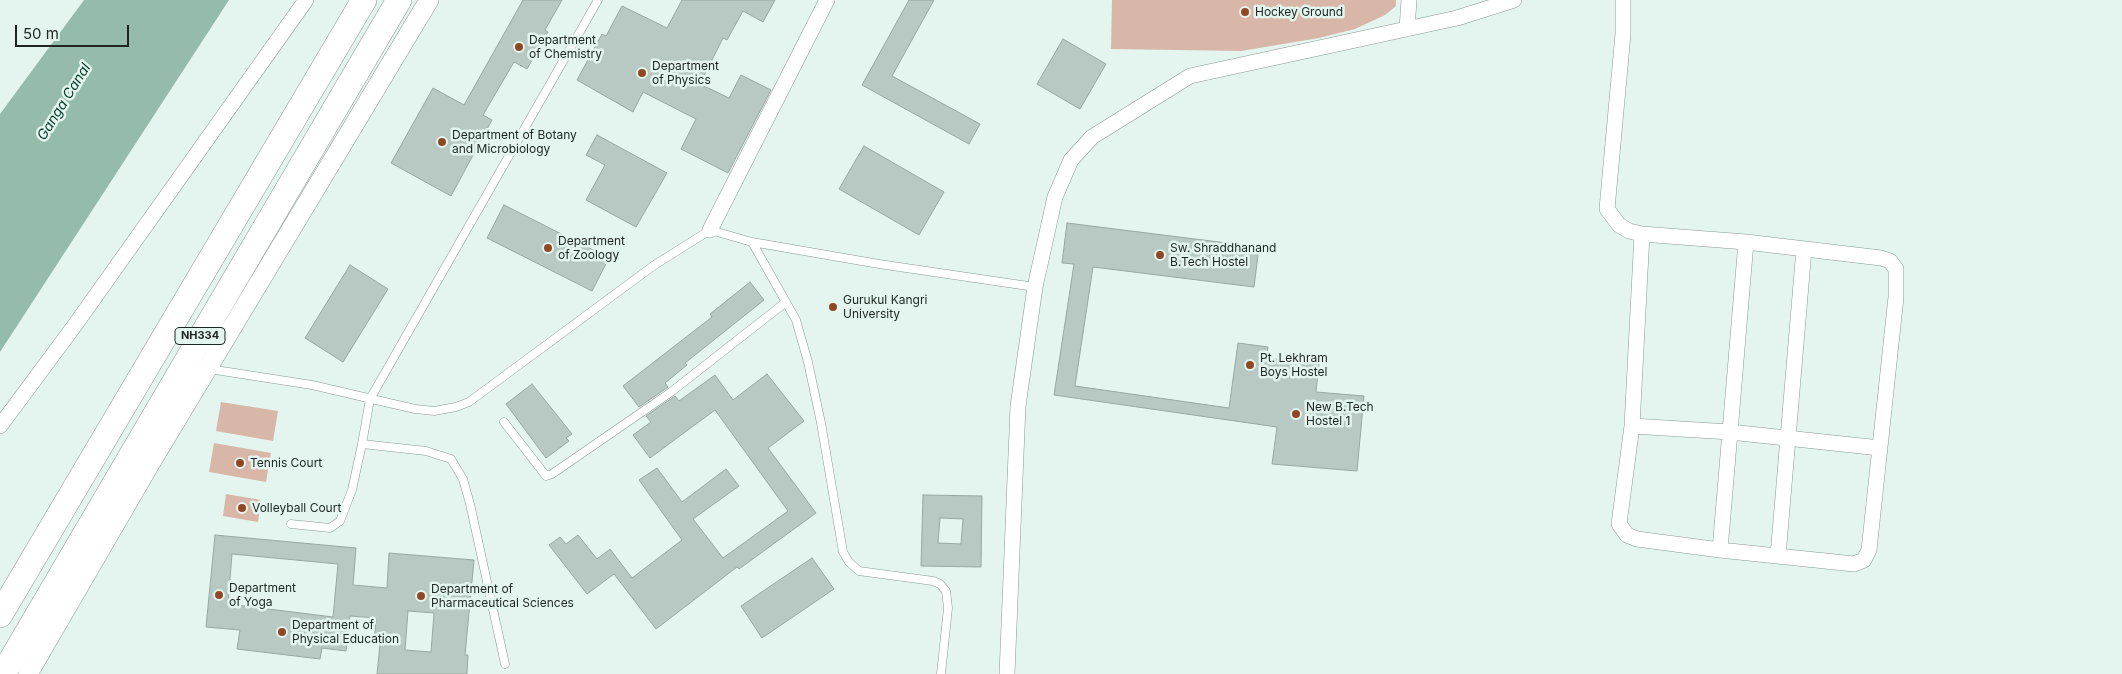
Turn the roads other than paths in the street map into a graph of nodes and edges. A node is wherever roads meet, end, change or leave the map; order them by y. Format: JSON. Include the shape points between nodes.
{"nodes":[{"id":1,"x":306,"y":0,"type":"edge"},
{"id":2,"x":364,"y":0,"type":"edge"},
{"id":3,"x":398,"y":0,"type":"edge"},
{"id":4,"x":429,"y":0,"type":"edge"},
{"id":5,"x":598,"y":0,"type":"edge"},
{"id":6,"x":827,"y":0,"type":"edge"},
{"id":7,"x":1409,"y":0,"type":"edge"},
{"id":8,"x":1514,"y":0,"type":"edge"},
{"id":9,"x":1623,"y":0,"type":"edge"},
{"id":10,"x":1407,"y":29,"type":"junction"},
{"id":11,"x":710,"y":230,"type":"junction"},
{"id":12,"x":1642,"y":234,"type":"junction"},
{"id":13,"x":752,"y":242,"type":"junction"},
{"id":14,"x":1746,"y":242,"type":"junction"},
{"id":15,"x":1804,"y":248,"type":"junction"},
{"id":16,"x":1035,"y":287,"type":"junction"},
{"id":17,"x":786,"y":302,"type":"junction"},
{"id":18,"x":208,"y":369,"type":"junction"},
{"id":19,"x":370,"y":399,"type":"junction"},
{"id":20,"x":504,"y":422,"type":"dead end"},
{"id":21,"x":0,"y":426,"type":"edge"},
{"id":22,"x":1632,"y":426,"type":"junction"},
{"id":23,"x":1730,"y":432,"type":"junction"},
{"id":24,"x":1788,"y":438,"type":"junction"},
{"id":25,"x":362,"y":444,"type":"junction"},
{"id":26,"x":1880,"y":448,"type":"junction"},
{"id":27,"x":291,"y":524,"type":"dead end"},
{"id":28,"x":1720,"y":550,"type":"junction"},
{"id":29,"x":1778,"y":556,"type":"junction"},
{"id":30,"x":0,"y":615,"type":"edge"},
{"id":31,"x":505,"y":664,"type":"dead end"},
{"id":32,"x":3,"y":674,"type":"edge"},
{"id":33,"x":28,"y":674,"type":"edge"},
{"id":34,"x":941,"y":674,"type":"edge"},
{"id":35,"x":1007,"y":674,"type":"edge"}],
"edges":[{"from":1,"to":21,"type":"street"},
{"from":2,"to":30,"type":"highway","number":"NH334"},
{"from":3,"to":32,"type":"highway","number":"NH334"},
{"from":4,"to":18,"type":"street"},
{"from":5,"to":19,"type":"lane"},
{"from":6,"to":11,"type":"street"},
{"from":7,"to":10,"type":"street"},
{"from":8,"to":10,"type":"street"},
{"from":9,"to":12,"type":"street","via":[[1608,209],[1623,228]]},
{"from":10,"to":16,"type":"street","via":[[1190,76],[1092,137],[1072,160],[1056,197]]},
{"from":11,"to":13,"type":"lane"},
{"from":11,"to":19,"type":"lane","via":[[653,266],[469,402],[456,408],[434,411]]},
{"from":12,"to":14,"type":"street"},
{"from":12,"to":22,"type":"street"},
{"from":13,"to":16,"type":"lane"},
{"from":13,"to":17,"type":"lane"},
{"from":14,"to":15,"type":"street"},
{"from":14,"to":23,"type":"street"},
{"from":15,"to":24,"type":"street"},
{"from":15,"to":26,"type":"street","via":[[1881,258],[1890,261],[1896,269]]},
{"from":16,"to":35,"type":"street","via":[[1018,406]]},
{"from":17,"to":20,"type":"lane","via":[[671,392],[552,474],[546,476]]},
{"from":17,"to":34,"type":"lane","via":[[796,320],[822,423],[843,552],[859,572],[933,581],[946,591],[948,608]]},
{"from":18,"to":19,"type":"lane"},
{"from":18,"to":33,"type":"street"},
{"from":19,"to":25,"type":"lane"},
{"from":22,"to":23,"type":"street"},
{"from":22,"to":28,"type":"street","via":[[1619,524],[1622,531],[1637,539]]},
{"from":23,"to":24,"type":"street"},
{"from":23,"to":28,"type":"street"},
{"from":24,"to":26,"type":"street"},
{"from":24,"to":29,"type":"street"},
{"from":25,"to":27,"type":"lane","via":[[350,496],[340,521],[330,528]]},
{"from":25,"to":31,"type":"lane","via":[[426,450],[451,459],[457,468],[470,504]]},
{"from":26,"to":29,"type":"street","via":[[1869,550],[1864,560],[1854,564]]},
{"from":28,"to":29,"type":"street"}]}
